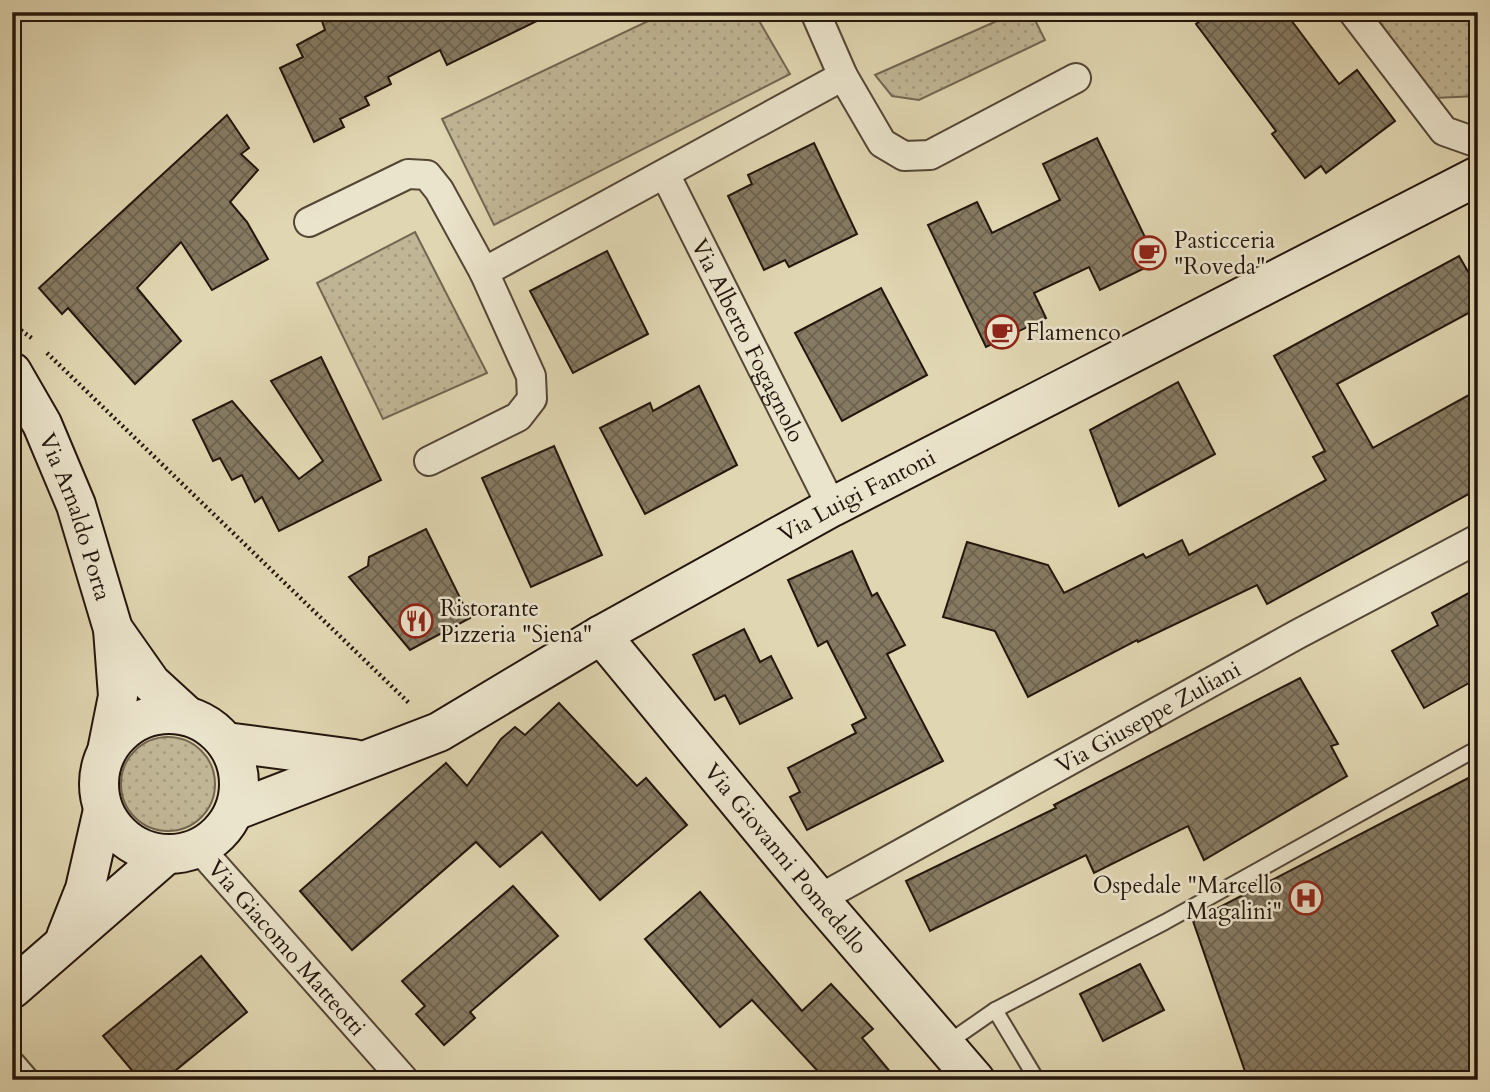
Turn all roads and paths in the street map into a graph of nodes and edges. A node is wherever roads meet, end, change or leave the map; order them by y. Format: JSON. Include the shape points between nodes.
{"nodes":[{"id":1,"x":815,"y":12,"type":"edge"},
{"id":2,"x":1353,"y":12,"type":"edge"},
{"id":3,"x":843,"y":76,"type":"junction"},
{"id":4,"x":1076,"y":78,"type":"dead end"},
{"id":5,"x":1478,"y":143,"type":"edge"},
{"id":6,"x":665,"y":174,"type":"junction"},
{"id":7,"x":1478,"y":176,"type":"edge"},
{"id":8,"x":309,"y":222,"type":"dead end"},
{"id":9,"x":484,"y":272,"type":"junction"},
{"id":10,"x":12,"y":324,"type":"edge"},
{"id":11,"x":12,"y":372,"type":"edge"},
{"id":12,"x":429,"y":461,"type":"dead end"},
{"id":13,"x":832,"y":507,"type":"junction"},
{"id":14,"x":1478,"y":539,"type":"edge"},
{"id":15,"x":113,"y":629,"type":"junction"},
{"id":16,"x":601,"y":635,"type":"junction"},
{"id":17,"x":187,"y":716,"type":"junction"},
{"id":18,"x":439,"y":732,"type":"junction"},
{"id":19,"x":226,"y":742,"type":"junction"},
{"id":20,"x":1478,"y":748,"type":"edge"},
{"id":21,"x":107,"y":751,"type":"junction"},
{"id":22,"x":363,"y":760,"type":"junction"},
{"id":23,"x":103,"y":810,"type":"junction"},
{"id":24,"x":234,"y":811,"type":"junction"},
{"id":25,"x":183,"y":851,"type":"junction"},
{"id":26,"x":819,"y":899,"type":"junction"},
{"id":27,"x":61,"y":949,"type":"junction"},
{"id":28,"x":12,"y":989,"type":"edge"},
{"id":29,"x":995,"y":1010,"type":"junction"},
{"id":30,"x":945,"y":1045,"type":"junction"},
{"id":31,"x":12,"y":1066,"type":"edge"},
{"id":32,"x":24,"y":1080,"type":"edge"},
{"id":33,"x":404,"y":1080,"type":"edge"},
{"id":34,"x":975,"y":1080,"type":"edge"},
{"id":35,"x":1037,"y":1080,"type":"edge"}],
"edges":[{"from":1,"to":3,"type":"street"},
{"from":2,"to":5,"type":"street","via":[[1444,131]]},
{"from":3,"to":4,"type":"street","via":[[882,143],[904,156],[930,155]]},
{"from":3,"to":6,"type":"street"},
{"from":6,"to":9,"type":"street"},
{"from":6,"to":13,"type":"street","name":"Via Alberto Fogagnolo"},
{"from":7,"to":13,"type":"street","name":"Via Luigi Fantoni"},
{"from":8,"to":9,"type":"street","via":[[408,174],[427,175]]},
{"from":9,"to":12,"type":"street","via":[[531,376],[532,399],[518,417]]},
{"from":10,"to":18,"type":"path"},
{"from":11,"to":15,"type":"street","name":"Via Arnaldo Porta","via":[[42,424],[76,505]]},
{"from":13,"to":16,"type":"street","name":"Via Luigi Fantoni"},
{"from":14,"to":26,"type":"street","name":"Via Giuseppe Zuliani"},
{"from":15,"to":17,"type":"street","name":"Via Arnaldo Porta","via":[[151,683]]},
{"from":15,"to":21,"type":"street","name":"Via Arnaldo Porta","via":[[118,696]]},
{"from":16,"to":18,"type":"street","name":"Via Luigi Fantoni"},
{"from":16,"to":26,"type":"street","name":"Via Giovanni Pomedello"},
{"from":17,"to":19,"type":"street","name":"Via Luigi Fantoni","via":[[209,726]]},
{"from":17,"to":21,"type":"street","via":[[164,713],[141,719],[121,732]]},
{"from":18,"to":22,"type":"street","name":"Via Luigi Fantoni"},
{"from":19,"to":22,"type":"street","name":"Via Luigi Fantoni"},
{"from":19,"to":24,"type":"street","via":[[237,764],[240,788]]},
{"from":20,"to":29,"type":"lane","via":[[1165,922]]},
{"from":21,"to":23,"type":"street","via":[[98,790]]},
{"from":22,"to":24,"type":"street"},
{"from":23,"to":25,"type":"street","via":[[128,842],[147,851]]},
{"from":23,"to":27,"type":"street","via":[[85,889]]},
{"from":24,"to":25,"type":"street","via":[[214,839]]},
{"from":25,"to":27,"type":"street","via":[[115,897]]},
{"from":25,"to":33,"type":"street","name":"Via Giacomo Matteotti"},
{"from":26,"to":30,"type":"street","name":"Via Giovanni Pomedello"},
{"from":27,"to":28,"type":"street"},
{"from":29,"to":30,"type":"lane"},
{"from":29,"to":35,"type":"lane"},
{"from":30,"to":34,"type":"street","name":"Via Giovanni Pomedello"},
{"from":31,"to":32,"type":"street"}]}
